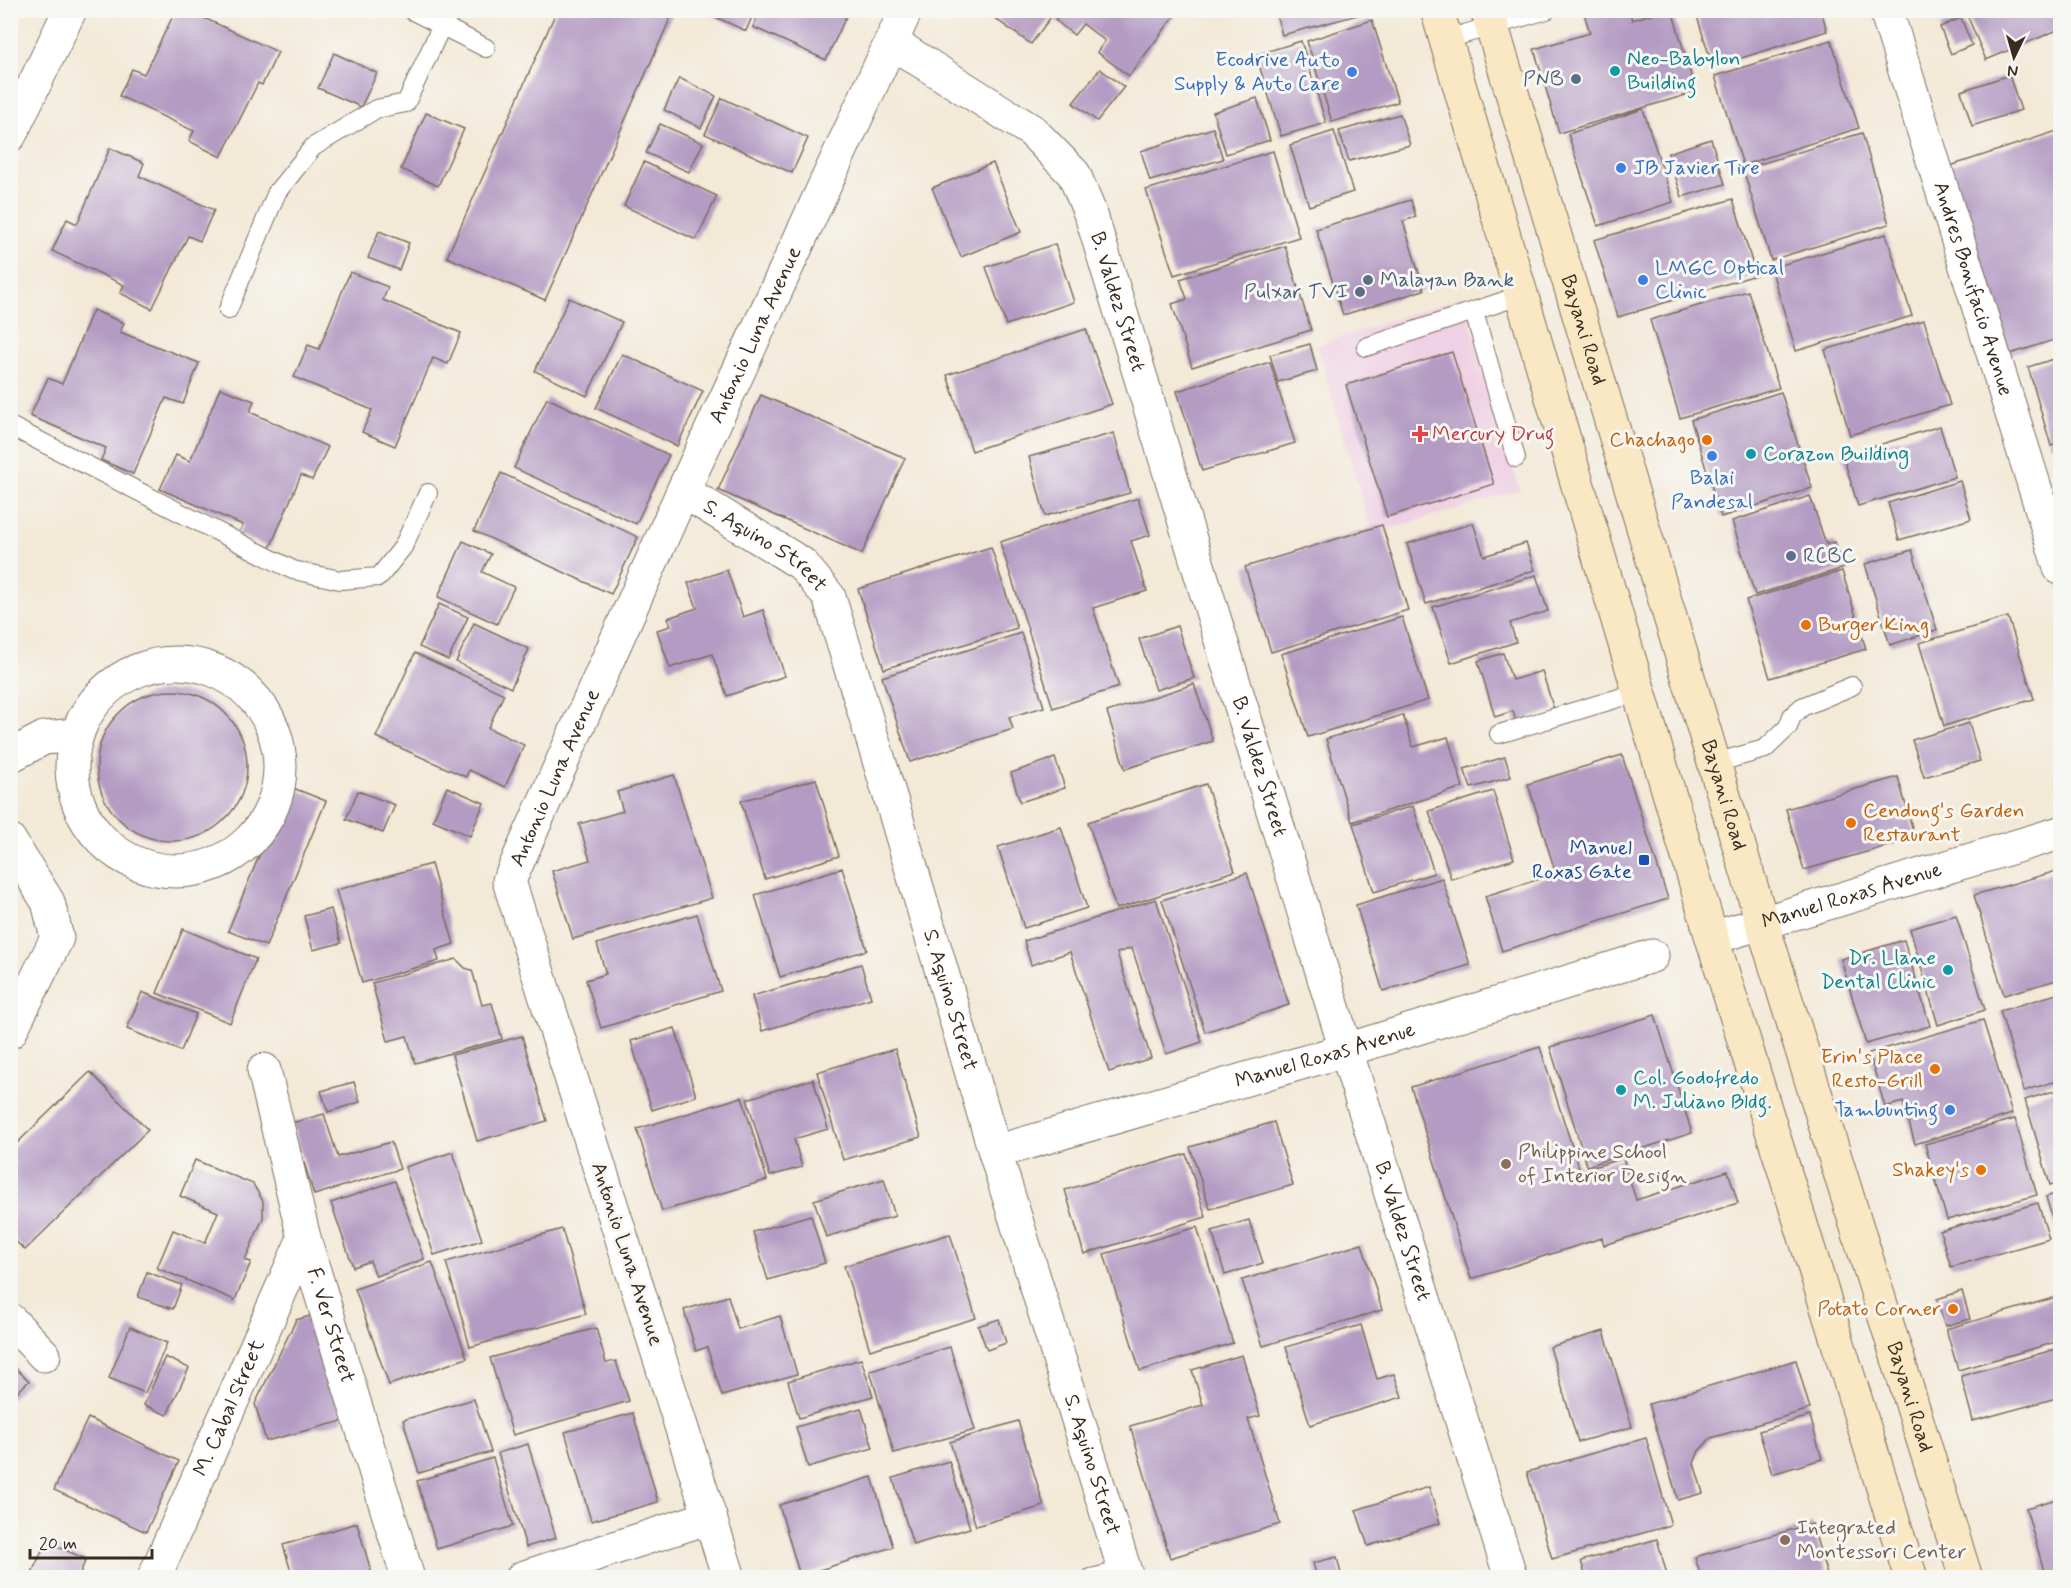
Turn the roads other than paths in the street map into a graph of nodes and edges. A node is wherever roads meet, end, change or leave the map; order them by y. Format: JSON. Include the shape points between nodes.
{"nodes":[{"id":1,"x":70,"y":10,"type":"edge"},
{"id":2,"x":411,"y":10,"type":"edge"},
{"id":3,"x":906,"y":10,"type":"edge"},
{"id":4,"x":1547,"y":10,"type":"edge"},
{"id":5,"x":1886,"y":10,"type":"edge"},
{"id":6,"x":445,"y":18,"type":"edge"},
{"id":7,"x":1490,"y":18,"type":"edge"},
{"id":8,"x":1442,"y":25,"type":"edge"},
{"id":9,"x":891,"y":42,"type":"junction"},
{"id":10,"x":486,"y":48,"type":"dead end"},
{"id":11,"x":10,"y":135,"type":"edge"},
{"id":12,"x":1522,"y":295,"type":"junction"},
{"id":13,"x":228,"y":310,"type":"dead end"},
{"id":14,"x":1474,"y":312,"type":"junction"},
{"id":15,"x":1366,"y":347,"type":"dead end"},
{"id":16,"x":10,"y":426,"type":"edge"},
{"id":17,"x":1516,"y":458,"type":"dead end"},
{"id":18,"x":683,"y":491,"type":"junction"},
{"id":19,"x":428,"y":493,"type":"dead end"},
{"id":20,"x":2061,"y":568,"type":"edge"},
{"id":21,"x":1852,"y":686,"type":"dead end"},
{"id":22,"x":1639,"y":692,"type":"junction"},
{"id":23,"x":1499,"y":734,"type":"dead end"},
{"id":24,"x":77,"y":735,"type":"junction"},
{"id":25,"x":10,"y":756,"type":"edge"},
{"id":26,"x":1715,"y":763,"type":"junction"},
{"id":27,"x":2061,"y":833,"type":"edge"},
{"id":28,"x":10,"y":841,"type":"edge"},
{"id":29,"x":1762,"y":922,"type":"junction"},
{"id":30,"x":1712,"y":938,"type":"junction"},
{"id":31,"x":1652,"y":956,"type":"dead end"},
{"id":32,"x":10,"y":1032,"type":"edge"},
{"id":33,"x":1346,"y":1050,"type":"junction"},
{"id":34,"x":264,"y":1070,"type":"dead end"},
{"id":35,"x":995,"y":1152,"type":"junction"},
{"id":36,"x":304,"y":1238,"type":"junction"},
{"id":37,"x":10,"y":1320,"type":"edge"},
{"id":38,"x":44,"y":1355,"type":"dead end"},
{"id":39,"x":710,"y":1517,"type":"junction"},
{"id":40,"x":1126,"y":1574,"type":"edge"},
{"id":41,"x":154,"y":1578,"type":"edge"},
{"id":42,"x":408,"y":1578,"type":"edge"},
{"id":43,"x":522,"y":1578,"type":"edge"},
{"id":44,"x":729,"y":1578,"type":"edge"},
{"id":45,"x":1091,"y":1578,"type":"edge"},
{"id":46,"x":1510,"y":1578,"type":"edge"},
{"id":47,"x":1911,"y":1578,"type":"edge"},
{"id":48,"x":1966,"y":1578,"type":"edge"}],
"edges":[{"from":1,"to":11,"type":"street"},
{"from":2,"to":6,"type":"lane"},
{"from":3,"to":9,"type":"street","name":"Antonio Luna Avenue"},
{"from":4,"to":7,"type":"lane"},
{"from":5,"to":20,"type":"street","name":"Andres Bonifacio Avenue"},
{"from":6,"to":10,"type":"lane"},
{"from":6,"to":13,"type":"lane","via":[[406,103],[376,109],[313,147],[277,192]]},
{"from":7,"to":8,"type":"lane"},
{"from":7,"to":26,"type":"main road","name":"Bayani Road"},
{"from":8,"to":12,"type":"main road"},
{"from":9,"to":18,"type":"street","name":"Antonio Luna Avenue"},
{"from":9,"to":33,"type":"street","name":"B. Valdez Street","via":[[1032,131],[1074,174],[1092,219]]},
{"from":12,"to":14,"type":"lane"},
{"from":12,"to":22,"type":"main road"},
{"from":14,"to":15,"type":"lane"},
{"from":14,"to":17,"type":"lane"},
{"from":16,"to":19,"type":"lane","via":[[293,570],[340,580],[379,577],[403,547]]},
{"from":18,"to":35,"type":"street","name":"S. Aquino Street","via":[[802,564],[829,597]]},
{"from":18,"to":39,"type":"street","name":"Antonio Luna Avenue","via":[[509,881]]},
{"from":21,"to":26,"type":"lane","via":[[1802,707],[1765,749]]},
{"from":22,"to":23,"type":"lane"},
{"from":22,"to":30,"type":"main road"},
{"from":24,"to":24,"type":"street","via":[[72,767],[79,808],[92,830],[110,848],[155,869],[205,867],[228,857],[264,823],[275,800],[280,776],[279,750],[272,727],[242,687],[220,673],[171,664],[139,671],[103,693],[87,712]]},
{"from":24,"to":25,"type":"street","via":[[44,738]]},
{"from":26,"to":29,"type":"main road","name":"Bayani Road"},
{"from":27,"to":29,"type":"street","name":"Manuel Roxas Avenue"},
{"from":28,"to":32,"type":"street","via":[[48,902],[57,938]]},
{"from":29,"to":30,"type":"street","name":"Manuel Roxas Avenue"},
{"from":29,"to":48,"type":"main road","name":"Bayani Road"},
{"from":30,"to":47,"type":"main road"},
{"from":31,"to":33,"type":"street","name":"Manuel Roxas Avenue"},
{"from":33,"to":35,"type":"street","name":"Manuel Roxas Avenue"},
{"from":33,"to":46,"type":"street","name":"B. Valdez Street"},
{"from":34,"to":36,"type":"street","name":"F. Ver Street"},
{"from":35,"to":40,"type":"street","name":"S. Aquino Street"},
{"from":36,"to":41,"type":"street","name":"M. Cabal Street"},
{"from":36,"to":42,"type":"street","name":"F. Ver Street"},
{"from":37,"to":38,"type":"street"},
{"from":39,"to":43,"type":"street"},
{"from":39,"to":44,"type":"street","name":"Antonio Luna Avenue"},
{"from":40,"to":45,"type":"lane"}]}
